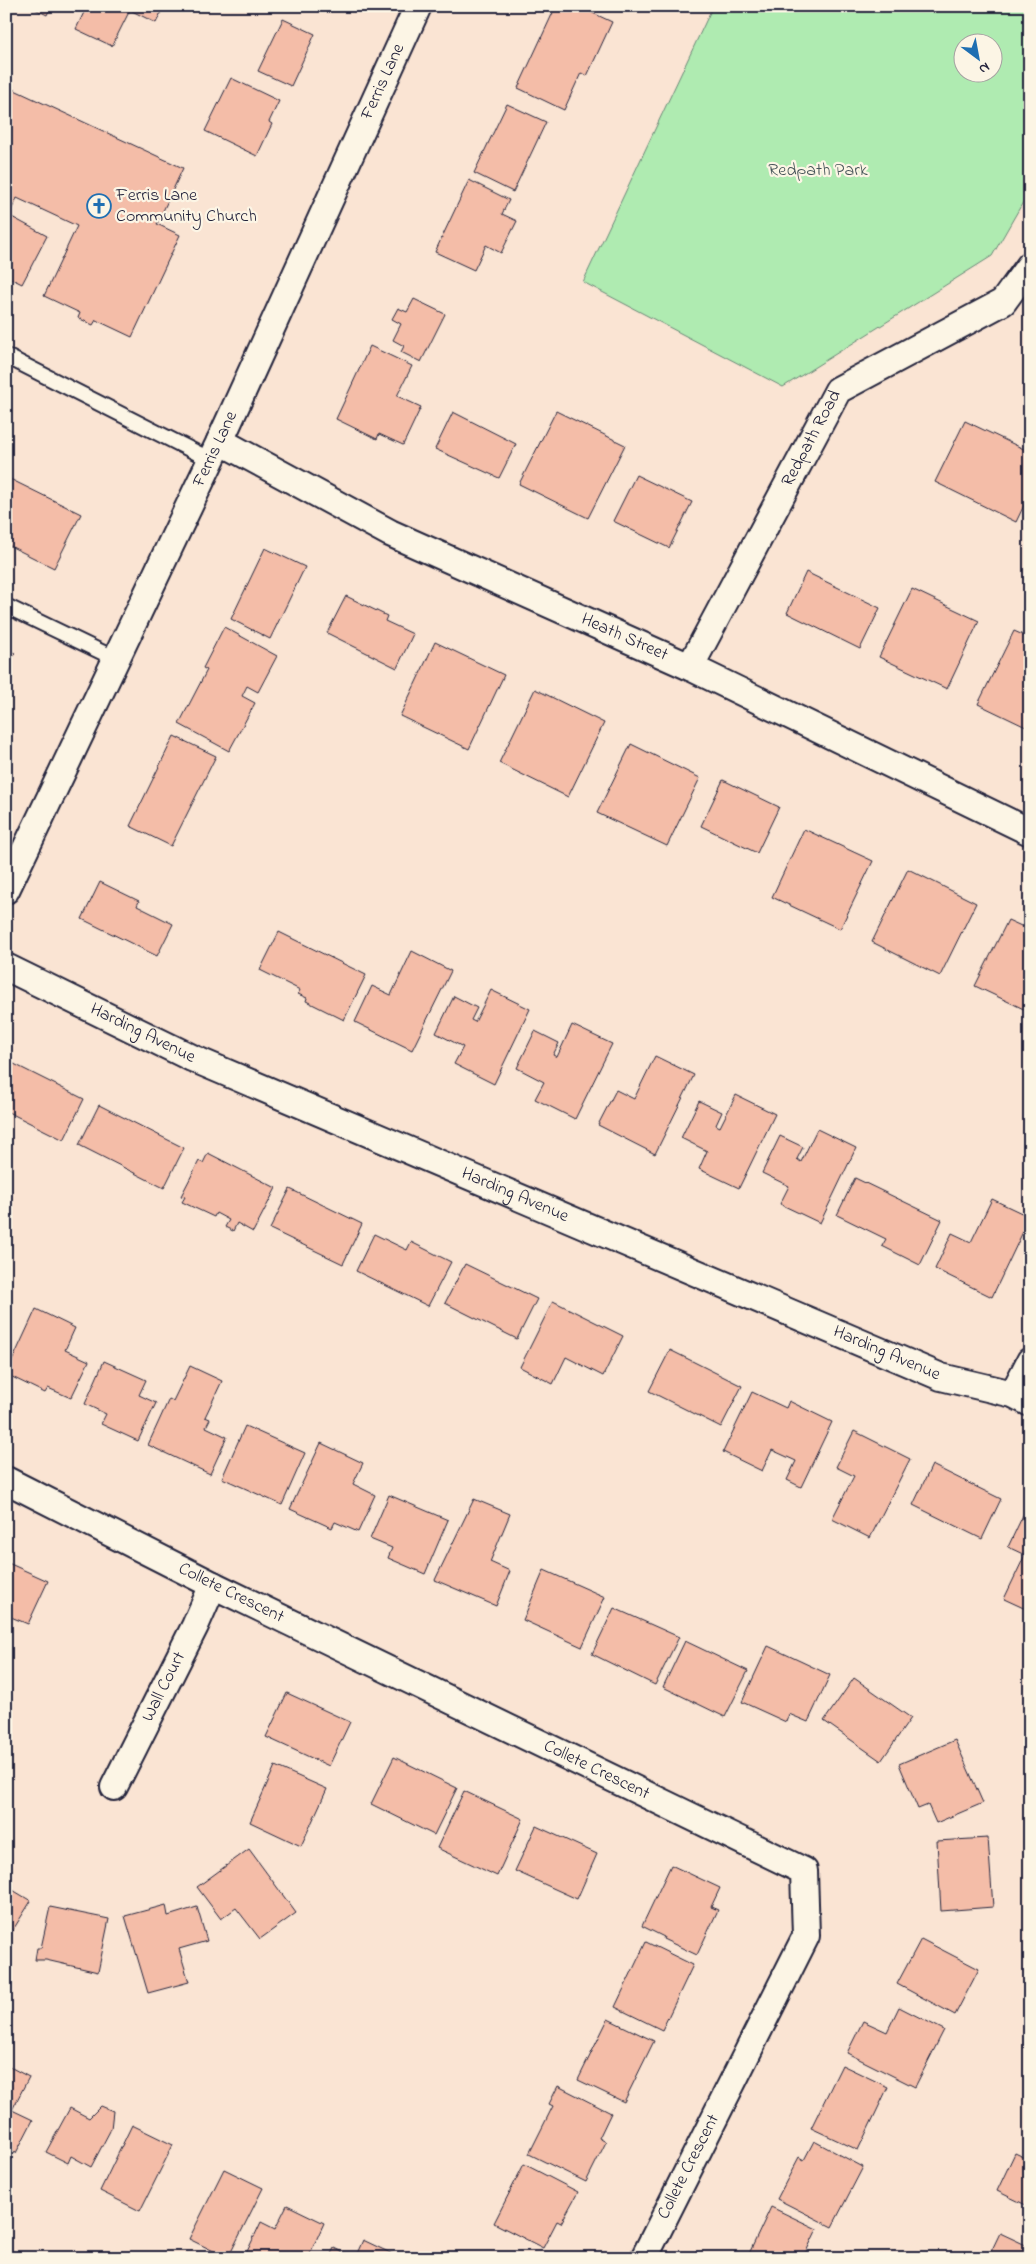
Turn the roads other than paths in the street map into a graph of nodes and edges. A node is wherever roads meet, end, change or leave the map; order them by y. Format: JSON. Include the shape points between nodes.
{"nodes":[{"id":1,"x":416,"y":7,"type":"edge"},
{"id":2,"x":1030,"y":265,"type":"edge"},
{"id":3,"x":6,"y":356,"type":"edge"},
{"id":4,"x":216,"y":451,"type":"junction"},
{"id":5,"x":6,"y":606,"type":"edge"},
{"id":6,"x":116,"y":659,"type":"junction"},
{"id":7,"x":690,"y":667,"type":"junction"},
{"id":8,"x":1030,"y":832,"type":"edge"},
{"id":9,"x":6,"y":890,"type":"edge"},
{"id":10,"x":6,"y":967,"type":"edge"},
{"id":11,"x":1030,"y":1361,"type":"edge"},
{"id":12,"x":1021,"y":1398,"type":"edge"},
{"id":13,"x":6,"y":1480,"type":"edge"},
{"id":14,"x":213,"y":1585,"type":"junction"},
{"id":15,"x":114,"y":1787,"type":"dead end"},
{"id":16,"x":644,"y":2258,"type":"edge"}],
"edges":[{"from":1,"to":4,"type":"street","name":"Ferris Lane"},
{"from":2,"to":7,"type":"street","name":"Redpath Road","via":[[1003,302],[838,390]]},
{"from":3,"to":4,"type":"lane"},
{"from":4,"to":6,"type":"street","name":"Ferris Lane"},
{"from":4,"to":7,"type":"street","name":"Heath Street"},
{"from":5,"to":6,"type":"lane"},
{"from":6,"to":9,"type":"street","name":"Ferris Lane"},
{"from":7,"to":8,"type":"street","name":"Heath Street"},
{"from":10,"to":12,"type":"street","name":"Harding Avenue","via":[[192,1058],[923,1369]]},
{"from":11,"to":12,"type":"street"},
{"from":13,"to":14,"type":"street","name":"Collete Crescent"},
{"from":14,"to":15,"type":"street","name":"Wall Court"},
{"from":14,"to":16,"type":"street","name":"Collete Crescent","via":[[804,1871],[806,1936]]}]}
